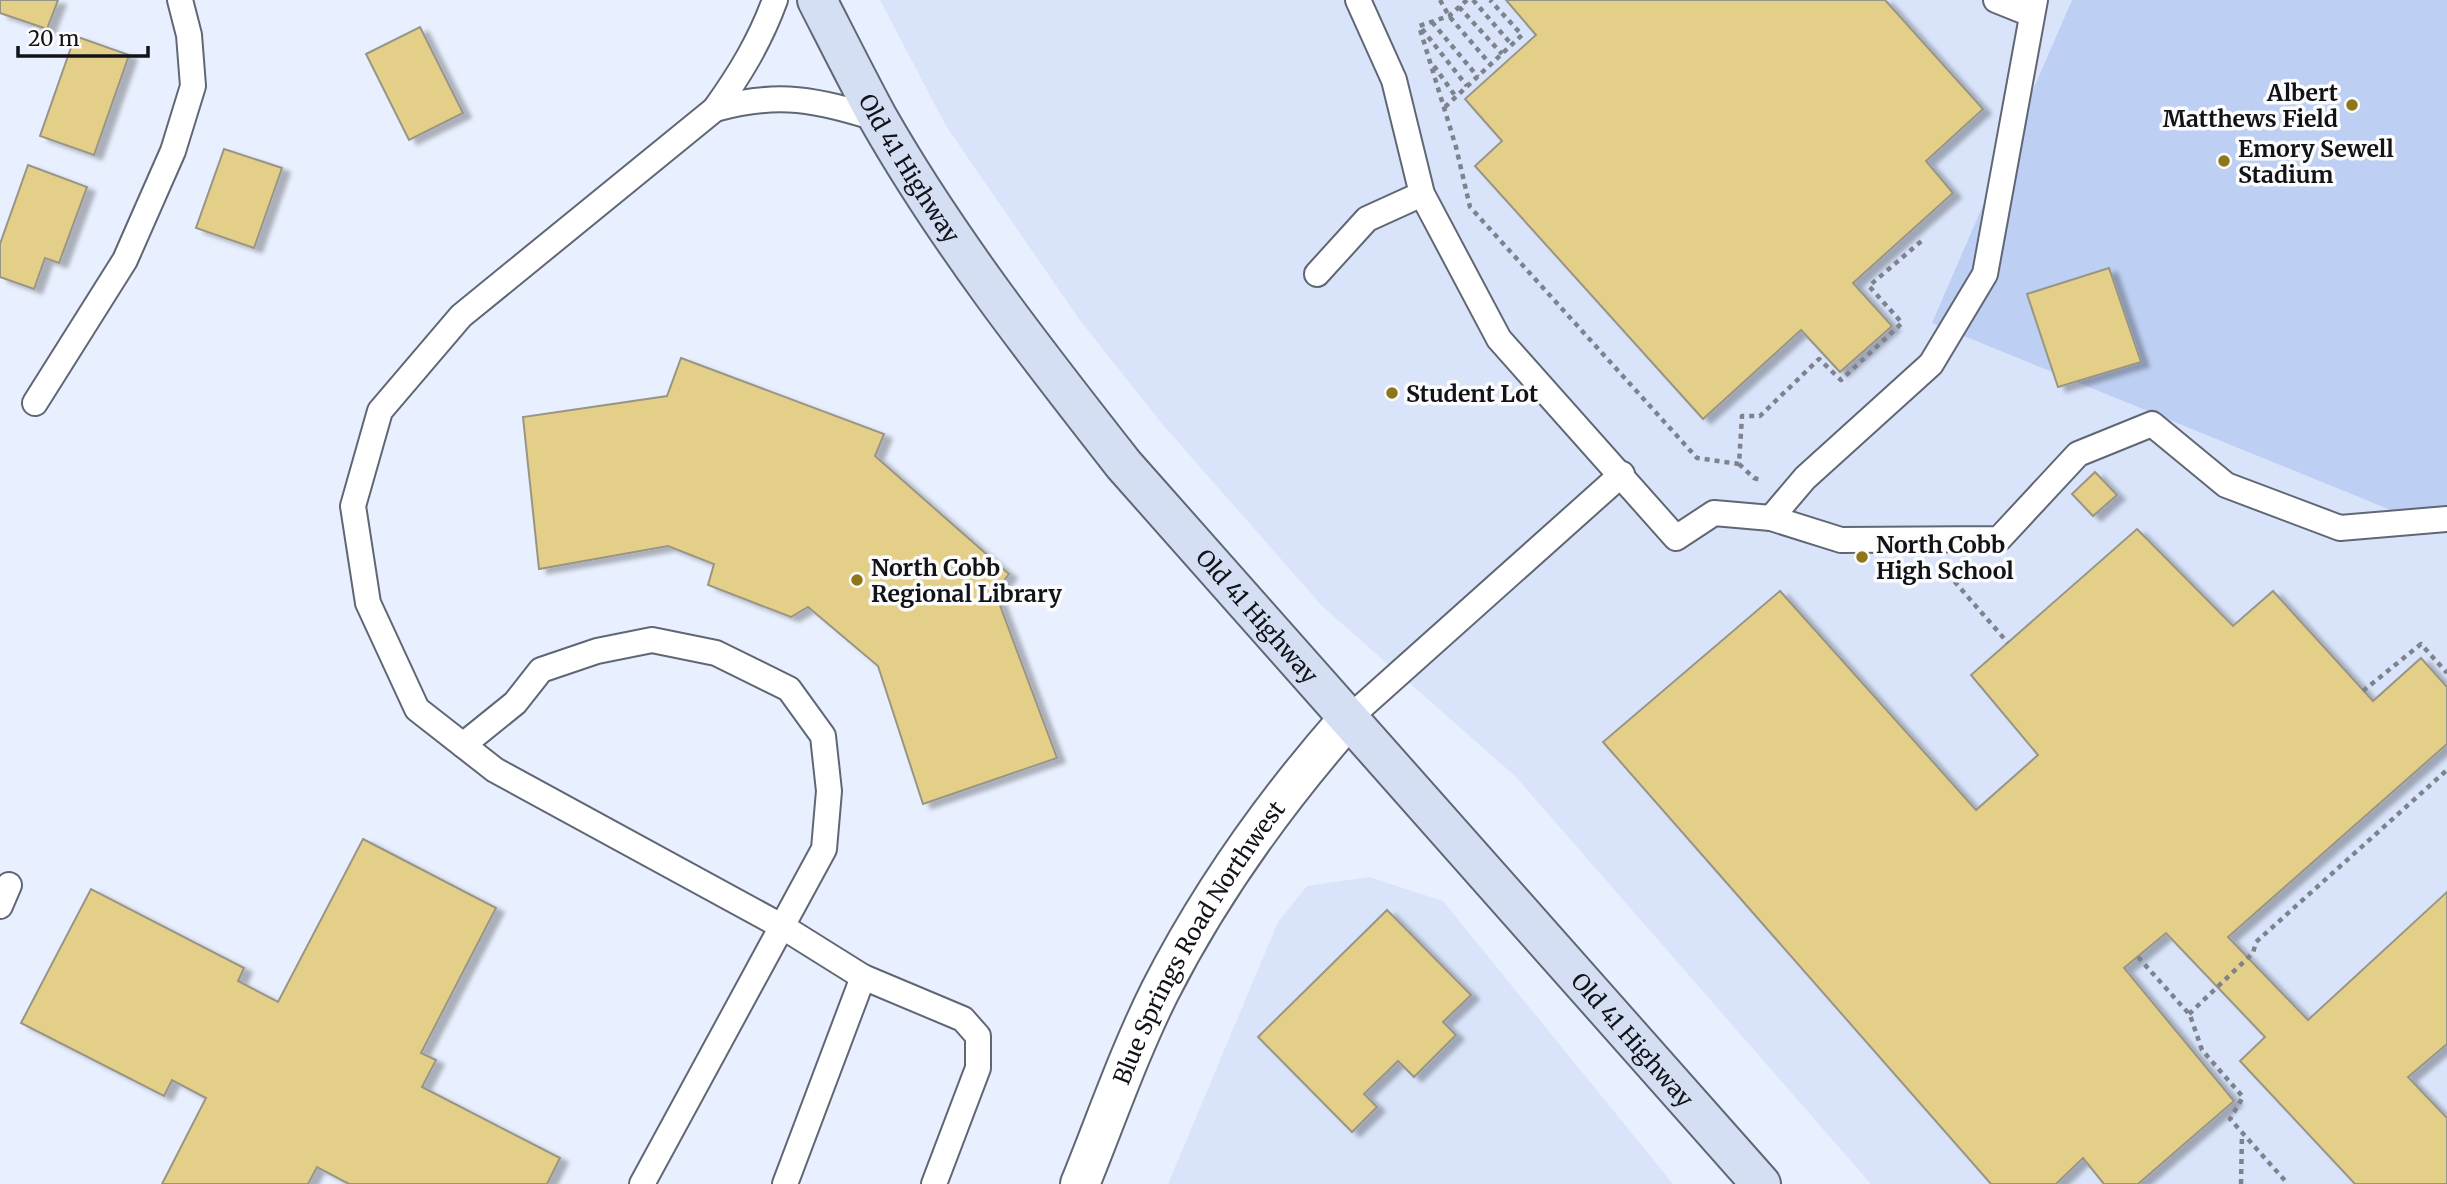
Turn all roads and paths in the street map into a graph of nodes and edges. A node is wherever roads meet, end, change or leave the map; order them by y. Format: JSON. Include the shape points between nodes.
{"nodes":[{"id":1,"x":180,"y":0,"type":"edge"},
{"id":2,"x":775,"y":0,"type":"edge"},
{"id":3,"x":817,"y":0,"type":"edge"},
{"id":4,"x":1358,"y":0,"type":"edge"},
{"id":5,"x":1440,"y":0,"type":"edge"},
{"id":6,"x":1467,"y":0,"type":"edge"},
{"id":7,"x":1473,"y":0,"type":"edge"},
{"id":8,"x":1490,"y":0,"type":"edge"},
{"id":9,"x":1996,"y":0,"type":"edge"},
{"id":10,"x":1459,"y":7,"type":"junction"},
{"id":11,"x":2033,"y":7,"type":"edge"},
{"id":12,"x":1449,"y":16,"type":"junction"},
{"id":13,"x":1432,"y":22,"type":"junction"},
{"id":14,"x":1419,"y":26,"type":"junction"},
{"id":15,"x":1512,"y":45,"type":"junction"},
{"id":16,"x":1502,"y":54,"type":"junction"},
{"id":17,"x":1430,"y":62,"type":"junction"},
{"id":18,"x":1491,"y":65,"type":"junction"},
{"id":19,"x":1478,"y":77,"type":"junction"},
{"id":20,"x":1467,"y":86,"type":"junction"},
{"id":21,"x":1456,"y":97,"type":"junction"},
{"id":22,"x":1444,"y":107,"type":"junction"},
{"id":23,"x":715,"y":109,"type":"junction"},
{"id":24,"x":879,"y":119,"type":"junction"},
{"id":25,"x":1422,"y":194,"type":"junction"},
{"id":26,"x":1925,"y":238,"type":"dead end"},
{"id":27,"x":1317,"y":274,"type":"dead end"},
{"id":28,"x":35,"y":402,"type":"dead end"},
{"id":29,"x":1622,"y":474,"type":"junction"},
{"id":30,"x":1771,"y":518,"type":"junction"},
{"id":31,"x":2447,"y":519,"type":"edge"},
{"id":32,"x":2447,"y":673,"type":"edge"},
{"id":33,"x":2363,"y":691,"type":"dead end"},
{"id":34,"x":1348,"y":719,"type":"junction"},
{"id":35,"x":463,"y":745,"type":"junction"},
{"id":36,"x":2447,"y":770,"type":"edge"},
{"id":37,"x":783,"y":927,"type":"junction"},
{"id":38,"x":2138,"y":957,"type":"dead end"},
{"id":39,"x":863,"y":977,"type":"junction"},
{"id":40,"x":2189,"y":1014,"type":"junction"},
{"id":41,"x":2242,"y":1133,"type":"junction"},
{"id":42,"x":642,"y":1184,"type":"edge"},
{"id":43,"x":785,"y":1184,"type":"edge"},
{"id":44,"x":934,"y":1184,"type":"edge"},
{"id":45,"x":1080,"y":1184,"type":"edge"},
{"id":46,"x":1761,"y":1184,"type":"edge"},
{"id":47,"x":2241,"y":1184,"type":"edge"},
{"id":48,"x":2288,"y":1184,"type":"edge"}],
"edges":[{"from":1,"to":28,"type":"lane","via":[[189,35],[193,86],[173,151],[125,260]]},
{"from":2,"to":23,"type":"lane","via":[[742,72]]},
{"from":3,"to":24,"type":"main road","name":"Old 41 Highway"},
{"from":4,"to":25,"type":"lane","via":[[1394,80]]},
{"from":5,"to":12,"type":"path"},
{"from":6,"to":10,"type":"path"},
{"from":7,"to":15,"type":"path"},
{"from":8,"to":15,"type":"path","via":[[1522,36]]},
{"from":9,"to":11,"type":"lane"},
{"from":10,"to":12,"type":"path"},
{"from":10,"to":16,"type":"path"},
{"from":11,"to":30,"type":"lane","via":[[1985,274],[1931,364],[1805,478]]},
{"from":12,"to":13,"type":"path"},
{"from":12,"to":18,"type":"path"},
{"from":13,"to":14,"type":"path"},
{"from":13,"to":19,"type":"path"},
{"from":14,"to":17,"type":"path"},
{"from":14,"to":20,"type":"path"},
{"from":15,"to":16,"type":"path"},
{"from":16,"to":18,"type":"path"},
{"from":17,"to":21,"type":"path"},
{"from":17,"to":22,"type":"path"},
{"from":18,"to":19,"type":"path"},
{"from":19,"to":20,"type":"path"},
{"from":20,"to":21,"type":"path"},
{"from":21,"to":22,"type":"path"},
{"from":22,"to":26,"type":"path","via":[[1470,207],[1697,458],[1739,464],[1742,416],[1760,416],[1819,359],[1841,380],[1902,323],[1870,286]]},
{"from":23,"to":24,"type":"lane","via":[[752,99],[783,98]]},
{"from":23,"to":35,"type":"lane","via":[[461,316],[380,411],[353,506],[368,603],[417,709]]},
{"from":24,"to":34,"type":"main road","name":"Old 41 Highway","via":[[1024,335],[1090,422]]},
{"from":25,"to":27,"type":"lane","via":[[1367,219]]},
{"from":25,"to":29,"type":"lane","via":[[1499,339]]},
{"from":29,"to":30,"type":"lane","via":[[1676,538],[1714,513]]},
{"from":29,"to":34,"type":"lane"},
{"from":30,"to":31,"type":"lane","via":[[1841,540],[1999,539],[2078,454],[2152,424],[2226,485],[2340,528]]},
{"from":32,"to":33,"type":"path","via":[[2421,644]]},
{"from":34,"to":45,"type":"street","name":"Blue Springs Road Northwest","via":[[1286,794],[1194,928],[1128,1062]]},
{"from":34,"to":46,"type":"main road","name":"Old 41 Highway"},
{"from":35,"to":37,"type":"lane","via":[[495,770]]},
{"from":35,"to":37,"type":"lane","via":[[515,703],[541,670],[597,651],[652,640],[716,653],[789,689],[823,736],[829,791],[824,849]]},
{"from":36,"to":40,"type":"path","via":[[2256,942],[2253,953]]},
{"from":37,"to":39,"type":"lane"},
{"from":37,"to":42,"type":"lane"},
{"from":38,"to":40,"type":"path"},
{"from":39,"to":43,"type":"lane"},
{"from":39,"to":44,"type":"lane","via":[[953,1014],[978,1035],[978,1069]]},
{"from":40,"to":41,"type":"path","via":[[2202,1050],[2243,1097],[2230,1119]]},
{"from":41,"to":47,"type":"path"},
{"from":41,"to":48,"type":"path"}]}
